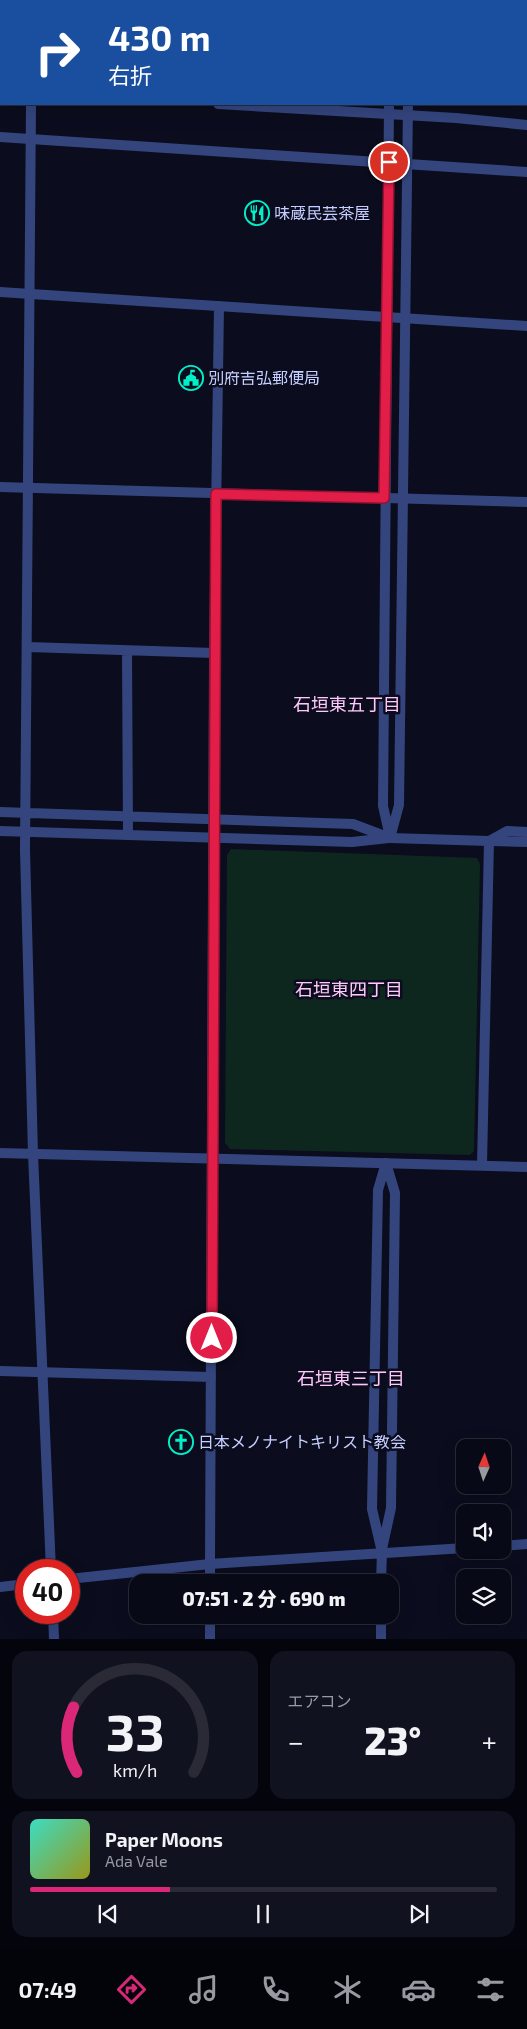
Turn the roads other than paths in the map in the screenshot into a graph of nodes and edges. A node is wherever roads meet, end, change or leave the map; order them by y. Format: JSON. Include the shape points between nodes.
{"nodes":[{"id":1,"x":31,"y":105,"type":"edge"},
{"id":2,"x":252,"y":105,"type":"edge"},
{"id":3,"x":408,"y":105,"type":"edge"},
{"id":4,"x":389,"y":109,"type":"edge"},
{"id":5,"x":408,"y":115,"type":"junction"},
{"id":6,"x":527,"y":125,"type":"edge"},
{"id":7,"x":0,"y":137,"type":"edge"},
{"id":8,"x":31,"y":139,"type":"junction"},
{"id":9,"x":389,"y":162,"type":"junction"},
{"id":10,"x":407,"y":163,"type":"junction"},
{"id":11,"x":527,"y":172,"type":"edge"},
{"id":12,"x":0,"y":292,"type":"edge"},
{"id":13,"x":30,"y":294,"type":"junction"},
{"id":14,"x":219,"y":306,"type":"junction"},
{"id":15,"x":387,"y":316,"type":"junction"},
{"id":16,"x":406,"y":318,"type":"junction"},
{"id":17,"x":527,"y":326,"type":"edge"},
{"id":18,"x":0,"y":487,"type":"edge"},
{"id":19,"x":27,"y":488,"type":"junction"},
{"id":20,"x":216,"y":494,"type":"junction"},
{"id":21,"x":384,"y":498,"type":"junction"},
{"id":22,"x":404,"y":498,"type":"junction"},
{"id":23,"x":527,"y":502,"type":"edge"},
{"id":24,"x":28,"y":647,"type":"junction"},
{"id":25,"x":127,"y":650,"type":"junction"},
{"id":26,"x":214,"y":653,"type":"junction"},
{"id":27,"x":0,"y":812,"type":"edge"},
{"id":28,"x":26,"y":813,"type":"junction"},
{"id":29,"x":128,"y":817,"type":"junction"},
{"id":30,"x":214,"y":820,"type":"junction"},
{"id":31,"x":0,"y":831,"type":"edge"},
{"id":32,"x":25,"y":832,"type":"junction"},
{"id":33,"x":527,"y":832,"type":"edge"},
{"id":34,"x":128,"y":835,"type":"junction"},
{"id":35,"x":215,"y":838,"type":"junction"},
{"id":36,"x":390,"y":838,"type":"junction"},
{"id":37,"x":489,"y":842,"type":"junction"},
{"id":38,"x":527,"y":842,"type":"edge"},
{"id":39,"x":0,"y":1153,"type":"edge"},
{"id":40,"x":33,"y":1154,"type":"junction"},
{"id":41,"x":213,"y":1160,"type":"junction"},
{"id":42,"x":386,"y":1163,"type":"junction"},
{"id":43,"x":482,"y":1165,"type":"junction"},
{"id":44,"x":527,"y":1168,"type":"edge"},
{"id":45,"x":0,"y":1371,"type":"edge"},
{"id":46,"x":42,"y":1372,"type":"junction"},
{"id":47,"x":211,"y":1377,"type":"junction"},
{"id":48,"x":527,"y":1544,"type":"edge"},
{"id":49,"x":511,"y":1545,"type":"edge"},
{"id":50,"x":456,"y":1548,"type":"edge"},
{"id":51,"x":382,"y":1552,"type":"junction"},
{"id":52,"x":50,"y":1559,"type":"edge"},
{"id":53,"x":210,"y":1564,"type":"junction"},
{"id":54,"x":210,"y":1574,"type":"edge"},
{"id":55,"x":381,"y":1574,"type":"edge"},
{"id":56,"x":80,"y":1578,"type":"edge"},
{"id":57,"x":15,"y":1586,"type":"edge"},
{"id":58,"x":0,"y":1588,"type":"edge"},
{"id":59,"x":53,"y":1624,"type":"edge"},
{"id":60,"x":210,"y":1624,"type":"edge"},
{"id":61,"x":381,"y":1624,"type":"edge"},
{"id":62,"x":54,"y":1639,"type":"edge"},
{"id":63,"x":210,"y":1639,"type":"edge"},
{"id":64,"x":381,"y":1639,"type":"edge"}],
"edges":[{"from":1,"to":8,"type":"street"},
{"from":2,"to":4,"type":"street"},
{"from":3,"to":5,"type":"street"},
{"from":4,"to":5,"type":"street"},
{"from":4,"to":9,"type":"street"},
{"from":5,"to":6,"type":"street"},
{"from":5,"to":10,"type":"street"},
{"from":7,"to":8,"type":"street"},
{"from":8,"to":9,"type":"street"},
{"from":8,"to":13,"type":"street"},
{"from":9,"to":10,"type":"street"},
{"from":9,"to":15,"type":"street"},
{"from":10,"to":11,"type":"street"},
{"from":10,"to":16,"type":"street"},
{"from":12,"to":13,"type":"street"},
{"from":13,"to":14,"type":"street"},
{"from":13,"to":19,"type":"street"},
{"from":14,"to":15,"type":"street"},
{"from":14,"to":20,"type":"street"},
{"from":15,"to":16,"type":"street"},
{"from":15,"to":21,"type":"street"},
{"from":16,"to":17,"type":"street"},
{"from":16,"to":22,"type":"street"},
{"from":18,"to":19,"type":"street"},
{"from":19,"to":20,"type":"street"},
{"from":19,"to":24,"type":"street"},
{"from":20,"to":21,"type":"street"},
{"from":20,"to":26,"type":"street"},
{"from":21,"to":22,"type":"street"},
{"from":21,"to":36,"type":"street","via":[[383,806]]},
{"from":22,"to":23,"type":"street"},
{"from":22,"to":36,"type":"street","via":[[399,805]]},
{"from":24,"to":25,"type":"street"},
{"from":24,"to":28,"type":"street"},
{"from":25,"to":26,"type":"street"},
{"from":25,"to":29,"type":"street"},
{"from":26,"to":30,"type":"street"},
{"from":27,"to":28,"type":"street"},
{"from":28,"to":29,"type":"street"},
{"from":28,"to":32,"type":"street"},
{"from":29,"to":30,"type":"street"},
{"from":29,"to":34,"type":"street"},
{"from":30,"to":35,"type":"street"},
{"from":30,"to":36,"type":"street","via":[[353,824]]},
{"from":31,"to":32,"type":"street"},
{"from":32,"to":34,"type":"street"},
{"from":32,"to":40,"type":"street"},
{"from":33,"to":37,"type":"street","via":[[507,831]]},
{"from":34,"to":35,"type":"street"},
{"from":35,"to":36,"type":"street","via":[[352,842]]},
{"from":35,"to":41,"type":"street"},
{"from":36,"to":37,"type":"street"},
{"from":37,"to":38,"type":"street"},
{"from":37,"to":43,"type":"street"},
{"from":39,"to":40,"type":"street"},
{"from":40,"to":41,"type":"street"},
{"from":40,"to":46,"type":"street"},
{"from":41,"to":42,"type":"street"},
{"from":41,"to":47,"type":"street"},
{"from":42,"to":43,"type":"street"},
{"from":42,"to":51,"type":"street","via":[[395,1193],[391,1508]]},
{"from":42,"to":51,"type":"street","via":[[378,1190],[372,1509]]},
{"from":43,"to":44,"type":"street"},
{"from":45,"to":46,"type":"street"},
{"from":46,"to":47,"type":"street"},
{"from":46,"to":52,"type":"street"},
{"from":47,"to":53,"type":"street"},
{"from":48,"to":49,"type":"street"},
{"from":50,"to":51,"type":"street"},
{"from":51,"to":53,"type":"street"},
{"from":51,"to":55,"type":"street"},
{"from":53,"to":54,"type":"street"},
{"from":53,"to":56,"type":"street"},
{"from":57,"to":58,"type":"street"},
{"from":59,"to":62,"type":"street"},
{"from":60,"to":63,"type":"street"},
{"from":61,"to":64,"type":"street"}]}
